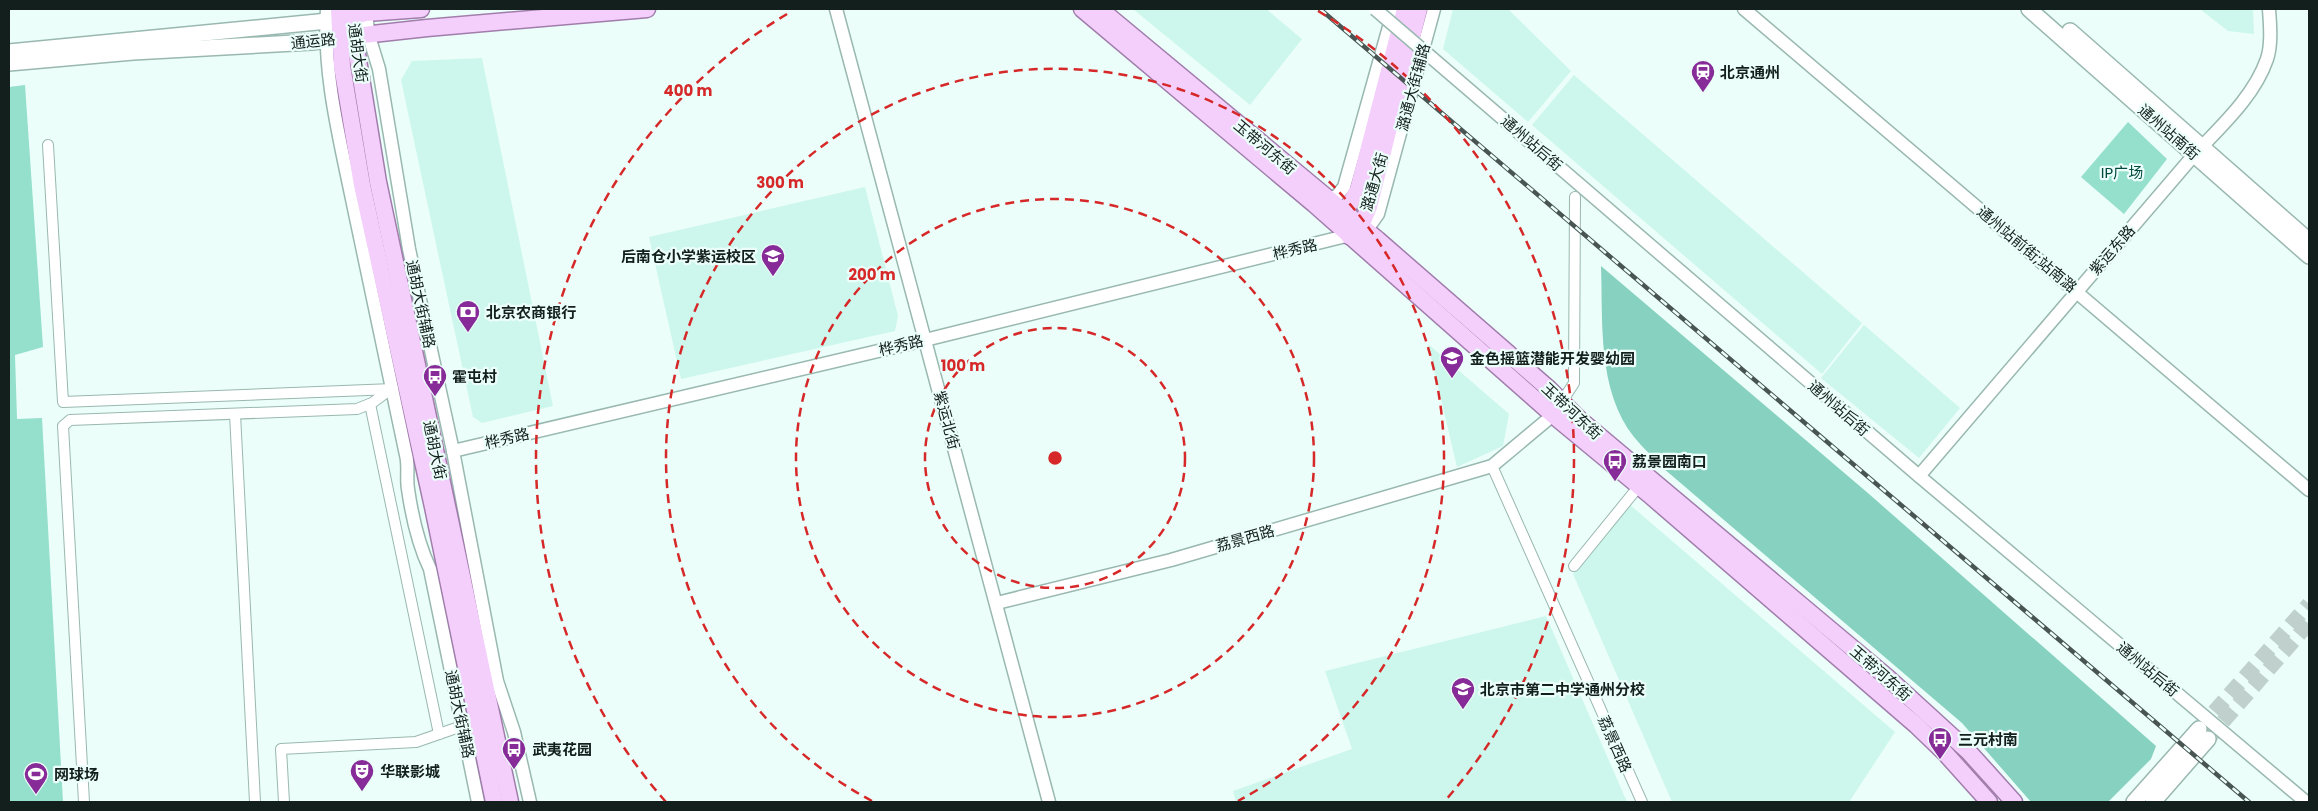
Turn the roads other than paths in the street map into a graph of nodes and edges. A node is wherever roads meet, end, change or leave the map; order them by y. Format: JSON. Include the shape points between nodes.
{"nodes":[{"id":1,"x":421,"y":9,"type":"edge"},
{"id":2,"x":647,"y":9,"type":"edge"},
{"id":3,"x":836,"y":9,"type":"edge"},
{"id":4,"x":1082,"y":9,"type":"edge"},
{"id":5,"x":1100,"y":9,"type":"edge"},
{"id":6,"x":1375,"y":9,"type":"edge"},
{"id":7,"x":1394,"y":9,"type":"edge"},
{"id":8,"x":1404,"y":9,"type":"edge"},
{"id":9,"x":1419,"y":9,"type":"edge"},
{"id":10,"x":1434,"y":9,"type":"edge"},
{"id":11,"x":1744,"y":9,"type":"edge"},
{"id":12,"x":2029,"y":9,"type":"edge"},
{"id":13,"x":2044,"y":9,"type":"edge"},
{"id":14,"x":2269,"y":9,"type":"edge"},
{"id":15,"x":346,"y":13,"type":"edge"},
{"id":16,"x":347,"y":37,"type":"junction"},
{"id":17,"x":132,"y":47,"type":"junction"},
{"id":18,"x":9,"y":52,"type":"edge"},
{"id":19,"x":9,"y":63,"type":"edge"},
{"id":20,"x":48,"y":145,"type":"dead end"},
{"id":21,"x":2198,"y":151,"type":"junction"},
{"id":22,"x":1324,"y":197,"type":"junction"},
{"id":23,"x":1575,"y":197,"type":"dead end"},
{"id":24,"x":1344,"y":212,"type":"junction"},
{"id":25,"x":1359,"y":231,"type":"junction"},
{"id":26,"x":2309,"y":241,"type":"edge"},
{"id":27,"x":2309,"y":256,"type":"edge"},
{"id":28,"x":2077,"y":292,"type":"junction"},
{"id":29,"x":925,"y":340,"type":"junction"},
{"id":30,"x":399,"y":388,"type":"junction"},
{"id":31,"x":370,"y":404,"type":"junction"},
{"id":32,"x":1557,"y":409,"type":"junction"},
{"id":33,"x":235,"y":414,"type":"junction"},
{"id":34,"x":453,"y":450,"type":"junction"},
{"id":35,"x":1492,"y":466,"type":"junction"},
{"id":36,"x":1919,"y":476,"type":"junction"},
{"id":37,"x":1638,"y":486,"type":"junction"},
{"id":38,"x":2309,"y":490,"type":"edge"},
{"id":39,"x":1574,"y":566,"type":"dead end"},
{"id":40,"x":997,"y":603,"type":"junction"},
{"id":41,"x":475,"y":712,"type":"junction"},
{"id":42,"x":462,"y":726,"type":"junction"},
{"id":43,"x":439,"y":734,"type":"junction"},
{"id":44,"x":84,"y":802,"type":"edge"},
{"id":45,"x":255,"y":802,"type":"edge"},
{"id":46,"x":284,"y":802,"type":"edge"},
{"id":47,"x":478,"y":802,"type":"edge"},
{"id":48,"x":494,"y":802,"type":"edge"},
{"id":49,"x":510,"y":802,"type":"edge"},
{"id":50,"x":530,"y":802,"type":"edge"},
{"id":51,"x":1049,"y":802,"type":"edge"},
{"id":52,"x":1642,"y":802,"type":"edge"},
{"id":53,"x":1989,"y":802,"type":"edge"},
{"id":54,"x":2014,"y":802,"type":"edge"},
{"id":55,"x":2134,"y":802,"type":"edge"},
{"id":56,"x":2153,"y":802,"type":"edge"},
{"id":57,"x":2306,"y":802,"type":"edge"}],
"edges":[{"from":1,"to":15,"type":"main road","name":"通运路"},
{"from":2,"to":16,"type":"main road","name":"通运路"},
{"from":3,"to":29,"type":"street","name":"紫运北街"},
{"from":4,"to":25,"type":"main road","name":"玉带河东街"},
{"from":5,"to":22,"type":"main road","name":"玉带河东街"},
{"from":6,"to":36,"type":"street","name":"通州站后街","bridge":true},
{"from":7,"to":22,"type":"street","via":[[1344,187],[1336,197]]},
{"from":8,"to":24,"type":"main road","name":"潞通大街","via":[[1358,190]]},
{"from":9,"to":25,"type":"main road","name":"潞通大街","via":[[1370,207]]},
{"from":10,"to":25,"type":"street","name":"潞通大街辅路","via":[[1378,214]]},
{"from":11,"to":28,"type":"street","name":"通州站前街;站南潞"},
{"from":12,"to":21,"type":"main road","name":"通州站南街"},
{"from":13,"to":21,"type":"main road","name":"通州站南街"},
{"from":14,"to":21,"type":"street","name":"紫运东路","via":[[2268,58],[2258,81]]},
{"from":15,"to":16,"type":"main road","name":"通胡大街"},
{"from":15,"to":16,"type":"street","name":"通胡大街辅路"},
{"from":15,"to":17,"type":"main road","name":"通运路"},
{"from":16,"to":17,"type":"main road","name":"通运路"},
{"from":16,"to":30,"type":"main road","name":"通胡大街","via":[[342,66]]},
{"from":16,"to":34,"type":"street","name":"通胡大街辅路","via":[[379,69],[409,249]]},
{"from":16,"to":49,"type":"main road","name":"通胡大街"},
{"from":17,"to":18,"type":"main road","name":"通运路"},
{"from":17,"to":19,"type":"main road","name":"通运路"},
{"from":20,"to":30,"type":"street","via":[[64,402]]},
{"from":21,"to":26,"type":"main road","name":"通州站南街"},
{"from":21,"to":27,"type":"main road","name":"通州站南街"},
{"from":21,"to":28,"type":"street","name":"紫运东路"},
{"from":22,"to":24,"type":"main road","name":"玉带河东街"},
{"from":23,"to":32,"type":"street","via":[[1574,383]]},
{"from":24,"to":25,"type":"main road","name":"玉带河东街"},
{"from":25,"to":29,"type":"street","name":"桦秀路"},
{"from":25,"to":32,"type":"main road","name":"玉带河东街","via":[[1549,389]]},
{"from":28,"to":36,"type":"street","name":"紫运东路"},
{"from":28,"to":38,"type":"street","name":"通州站前街;站南潞"},
{"from":29,"to":34,"type":"street","name":"桦秀路"},
{"from":29,"to":40,"type":"street","name":"紫运北街"},
{"from":30,"to":31,"type":"street"},
{"from":30,"to":41,"type":"main road","name":"通胡大街"},
{"from":30,"to":42,"type":"street","name":"通胡大街辅路","via":[[413,516],[420,547],[430,569]]},
{"from":31,"to":33,"type":"street","via":[[357,410]]},
{"from":31,"to":43,"type":"street"},
{"from":32,"to":35,"type":"street","name":"荔景西路"},
{"from":32,"to":37,"type":"main road","name":"玉带河东街"},
{"from":32,"to":54,"type":"main road","name":"玉带河东街","via":[[1652,482],[1888,678],[1968,751]]},
{"from":33,"to":44,"type":"street","via":[[70,420],[63,426]]},
{"from":33,"to":45,"type":"street"},
{"from":34,"to":50,"type":"street","name":"通胡大街辅路","via":[[500,694],[514,732]]},
{"from":35,"to":40,"type":"street","name":"荔景西路","via":[[1171,560]]},
{"from":35,"to":52,"type":"street","name":"荔景西路"},
{"from":36,"to":57,"type":"street","name":"通州站后街"},
{"from":37,"to":39,"type":"street"},
{"from":37,"to":53,"type":"main road","name":"玉带河东街","via":[[1916,725],[1952,759]]},
{"from":40,"to":51,"type":"street","name":"紫运北街"},
{"from":41,"to":42,"type":"street"},
{"from":41,"to":48,"type":"main road","name":"通胡大街"},
{"from":42,"to":43,"type":"street"},
{"from":42,"to":47,"type":"street","name":"通胡大街辅路"},
{"from":43,"to":46,"type":"street","via":[[416,742],[281,749]]},
{"from":55,"to":56,"type":"main road","via":[[2204,734]]}]}
